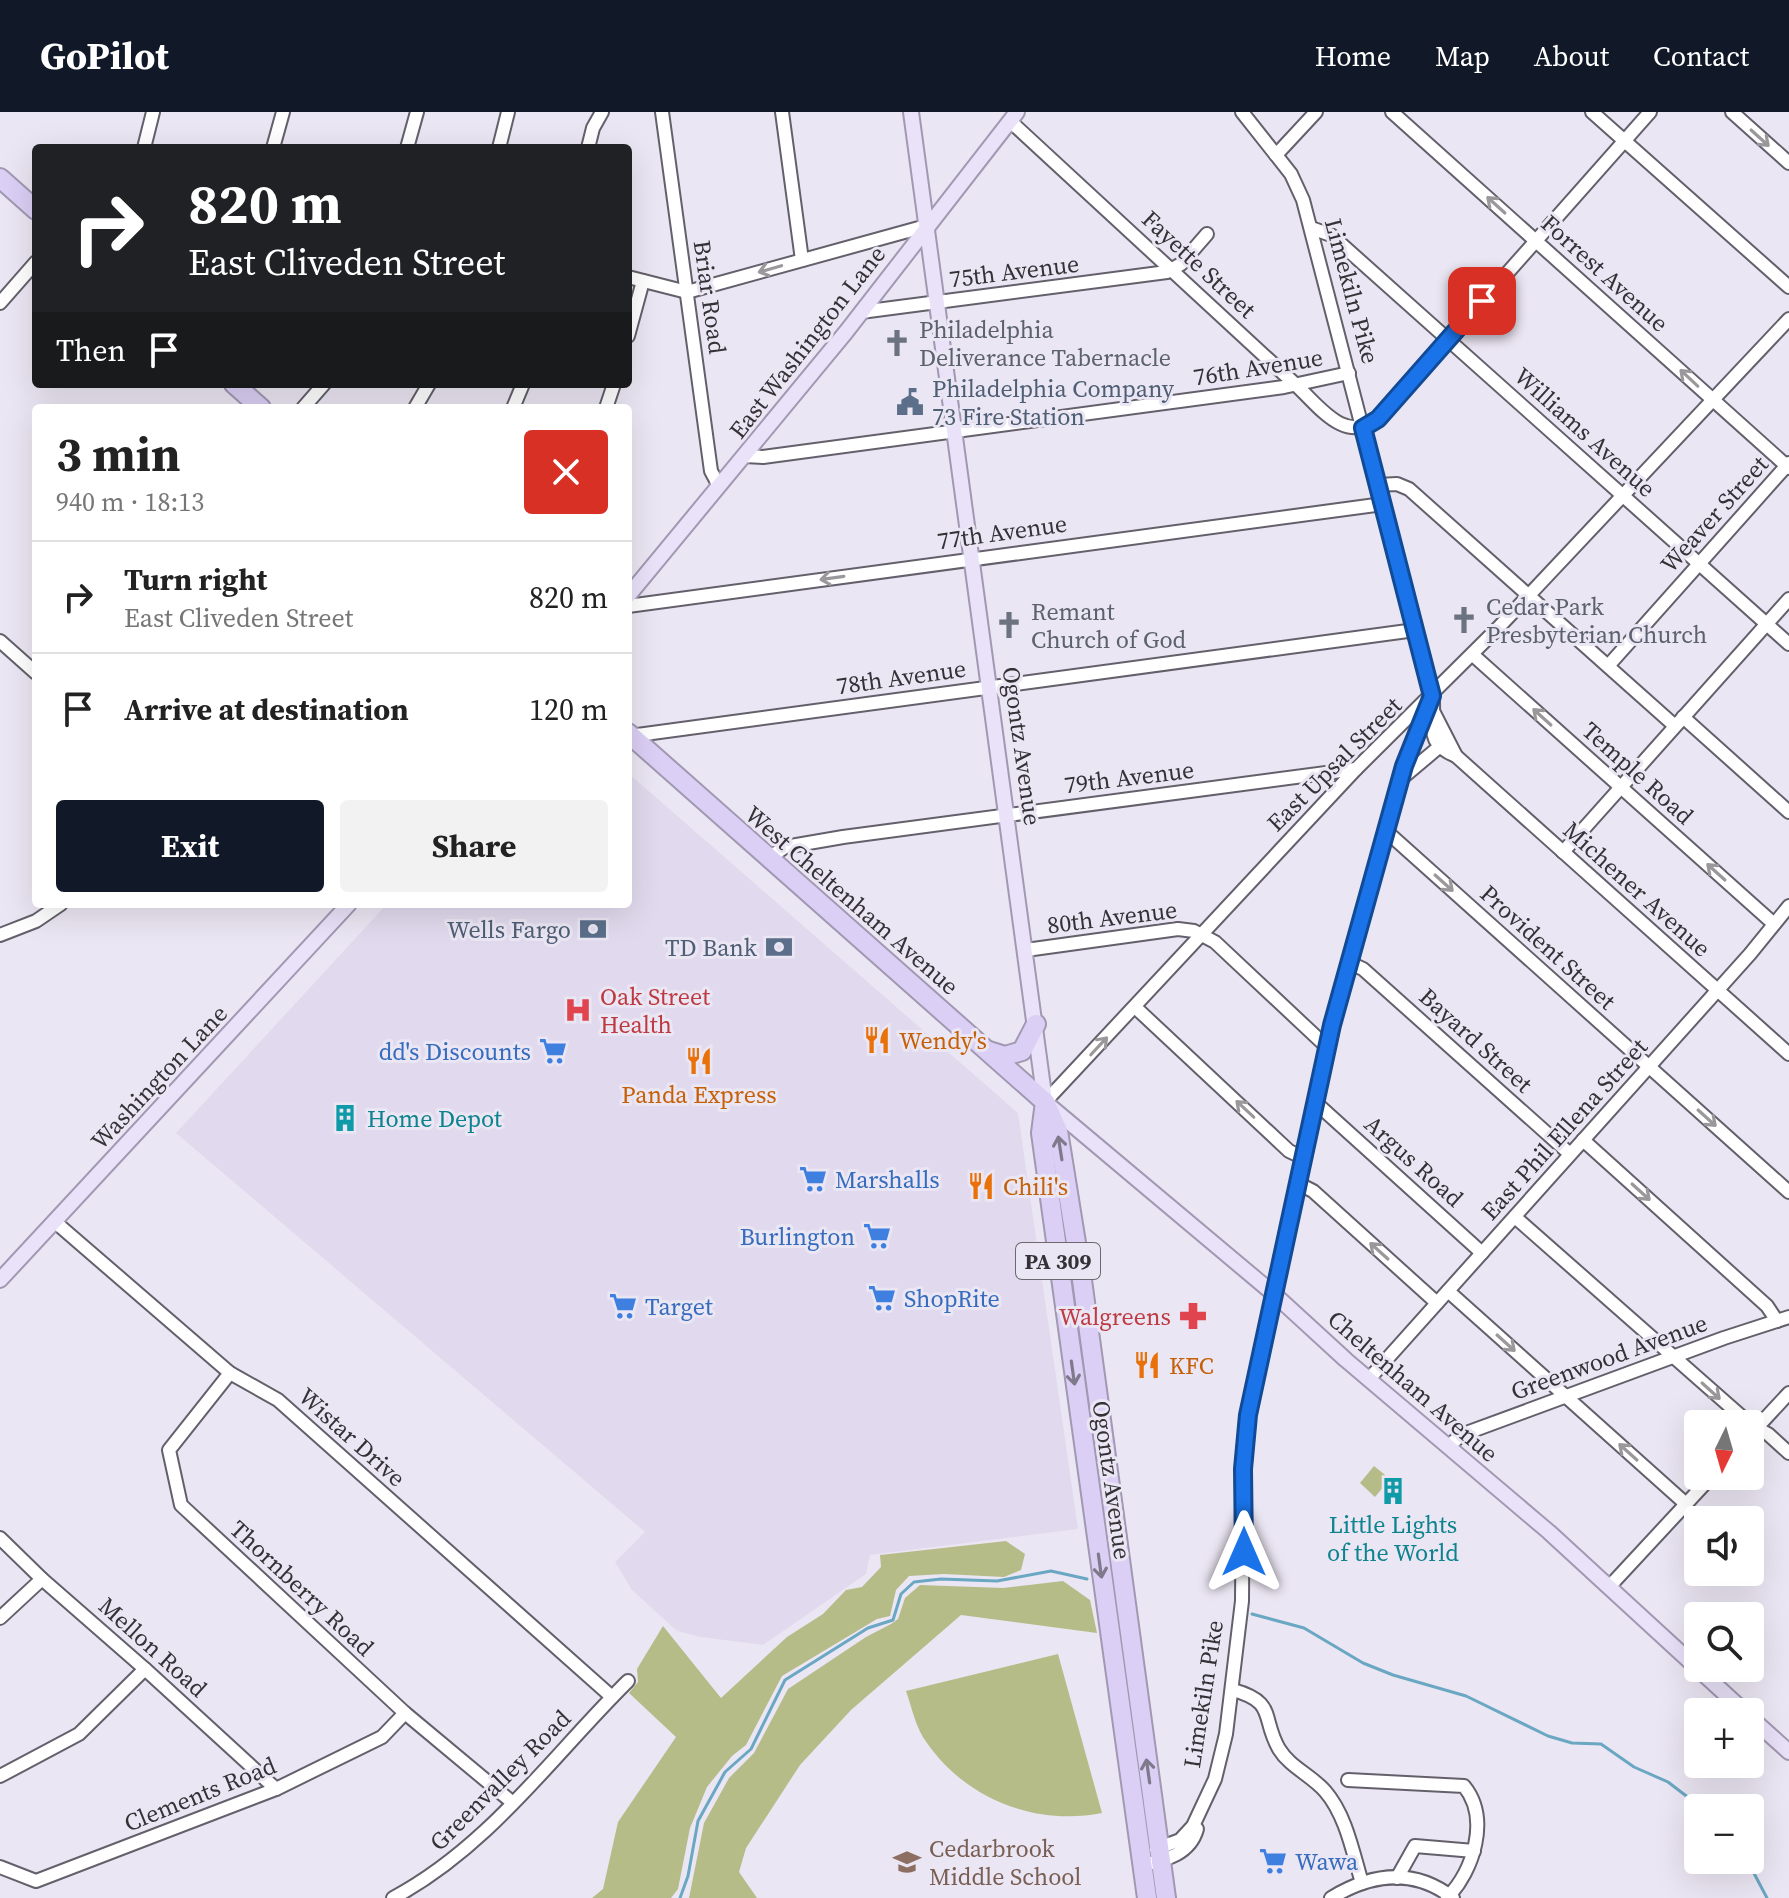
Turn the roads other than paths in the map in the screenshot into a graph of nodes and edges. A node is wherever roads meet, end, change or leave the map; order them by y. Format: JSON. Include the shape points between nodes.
{"nodes":[{"id":1,"x":153,"y":112,"type":"edge"},
{"id":2,"x":283,"y":112,"type":"edge"},
{"id":3,"x":417,"y":112,"type":"edge"},
{"id":4,"x":508,"y":112,"type":"edge"},
{"id":5,"x":602,"y":112,"type":"edge"},
{"id":6,"x":662,"y":112,"type":"edge"},
{"id":7,"x":782,"y":112,"type":"edge"},
{"id":8,"x":911,"y":112,"type":"edge"},
{"id":9,"x":1242,"y":112,"type":"edge"},
{"id":10,"x":1316,"y":112,"type":"edge"},
{"id":11,"x":1392,"y":112,"type":"edge"},
{"id":12,"x":1592,"y":112,"type":"edge"},
{"id":13,"x":1650,"y":112,"type":"edge"},
{"id":14,"x":1732,"y":112,"type":"edge"},
{"id":15,"x":1013,"y":116,"type":"edge"},
{"id":16,"x":1624,"y":141,"type":"junction"},
{"id":17,"x":145,"y":144,"type":"edge"},
{"id":18,"x":274,"y":144,"type":"edge"},
{"id":19,"x":408,"y":144,"type":"edge"},
{"id":20,"x":500,"y":144,"type":"edge"},
{"id":21,"x":589,"y":144,"type":"edge"},
{"id":22,"x":1276,"y":155,"type":"junction"},
{"id":23,"x":1789,"y":163,"type":"edge"},
{"id":24,"x":0,"y":178,"type":"edge"},
{"id":25,"x":32,"y":206,"type":"edge"},
{"id":26,"x":926,"y":226,"type":"junction"},
{"id":27,"x":1311,"y":228,"type":"junction"},
{"id":28,"x":1207,"y":234,"type":"dead end"},
{"id":29,"x":1536,"y":241,"type":"junction"},
{"id":30,"x":802,"y":260,"type":"junction"},
{"id":31,"x":32,"y":267,"type":"edge"},
{"id":32,"x":1172,"y":270,"type":"junction"},
{"id":33,"x":632,"y":278,"type":"edge"},
{"id":34,"x":643,"y":281,"type":"junction"},
{"id":35,"x":1789,"y":287,"type":"edge"},
{"id":36,"x":687,"y":292,"type":"junction"},
{"id":37,"x":0,"y":303,"type":"edge"},
{"id":38,"x":937,"y":303,"type":"junction"},
{"id":39,"x":861,"y":312,"type":"junction"},
{"id":40,"x":1789,"y":319,"type":"edge"},
{"id":41,"x":632,"y":321,"type":"edge"},
{"id":42,"x":1448,"y":340,"type":"junction"},
{"id":43,"x":1349,"y":373,"type":"junction"},
{"id":44,"x":1296,"y":385,"type":"junction"},
{"id":45,"x":238,"y":388,"type":"edge"},
{"id":46,"x":320,"y":388,"type":"edge"},
{"id":47,"x":1714,"y":400,"type":"junction"},
{"id":48,"x":256,"y":404,"type":"edge"},
{"id":49,"x":306,"y":404,"type":"edge"},
{"id":50,"x":1363,"y":428,"type":"junction"},
{"id":51,"x":955,"y":431,"type":"junction"},
{"id":52,"x":745,"y":456,"type":"junction"},
{"id":53,"x":1788,"y":465,"type":"edge"},
{"id":54,"x":1378,"y":485,"type":"junction"},
{"id":55,"x":719,"y":486,"type":"junction"},
{"id":56,"x":1623,"y":496,"type":"junction"},
{"id":57,"x":1383,"y":504,"type":"junction"},
{"id":58,"x":972,"y":558,"type":"junction"},
{"id":59,"x":1699,"y":564,"type":"junction"},
{"id":60,"x":632,"y":591,"type":"edge"},
{"id":61,"x":1529,"y":596,"type":"junction"},
{"id":62,"x":1789,"y":599,"type":"edge"},
{"id":63,"x":632,"y":605,"type":"edge"},
{"id":64,"x":1767,"y":624,"type":"junction"},
{"id":65,"x":1415,"y":630,"type":"junction"},
{"id":66,"x":0,"y":641,"type":"edge"},
{"id":67,"x":1789,"y":644,"type":"edge"},
{"id":68,"x":1473,"y":655,"type":"junction"},
{"id":69,"x":1608,"y":666,"type":"junction"},
{"id":70,"x":32,"y":669,"type":"edge"},
{"id":71,"x":989,"y":686,"type":"junction"},
{"id":72,"x":1432,"y":696,"type":"junction"},
{"id":73,"x":1433,"y":712,"type":"junction"},
{"id":74,"x":1679,"y":722,"type":"junction"},
{"id":75,"x":632,"y":734,"type":"edge"},
{"id":76,"x":632,"y":737,"type":"edge"},
{"id":77,"x":1439,"y":747,"type":"junction"},
{"id":78,"x":1456,"y":756,"type":"junction"},
{"id":79,"x":1356,"y":769,"type":"junction"},
{"id":80,"x":1401,"y":779,"type":"junction"},
{"id":81,"x":1621,"y":787,"type":"junction"},
{"id":82,"x":1789,"y":812,"type":"edge"},
{"id":83,"x":1007,"y":815,"type":"junction"},
{"id":84,"x":1386,"y":831,"type":"junction"},
{"id":85,"x":1563,"y":852,"type":"junction"},
{"id":86,"x":769,"y":858,"type":"junction"},
{"id":87,"x":55,"y":908,"type":"edge"},
{"id":88,"x":345,"y":908,"type":"edge"},
{"id":89,"x":1788,"y":910,"type":"edge"},
{"id":90,"x":1774,"y":924,"type":"junction"},
{"id":91,"x":1203,"y":934,"type":"junction"},
{"id":92,"x":0,"y":935,"type":"edge"},
{"id":93,"x":1026,"y":950,"type":"junction"},
{"id":94,"x":1350,"y":963,"type":"junction"},
{"id":95,"x":1717,"y":990,"type":"junction"},
{"id":96,"x":1135,"y":1007,"type":"junction"},
{"id":97,"x":1036,"y":1024,"type":"junction"},
{"id":98,"x":1327,"y":1047,"type":"junction"},
{"id":99,"x":989,"y":1051,"type":"junction"},
{"id":100,"x":1789,"y":1054,"type":"edge"},
{"id":101,"x":1649,"y":1067,"type":"junction"},
{"id":102,"x":1045,"y":1102,"type":"junction"},
{"id":103,"x":1316,"y":1103,"type":"junction"},
{"id":104,"x":1583,"y":1140,"type":"junction"},
{"id":105,"x":1570,"y":1154,"type":"junction"},
{"id":106,"x":1304,"y":1158,"type":"junction"},
{"id":107,"x":1299,"y":1184,"type":"junction"},
{"id":108,"x":1789,"y":1192,"type":"edge"},
{"id":109,"x":1515,"y":1217,"type":"junction"},
{"id":110,"x":54,"y":1221,"type":"junction"},
{"id":111,"x":1482,"y":1253,"type":"junction"},
{"id":112,"x":0,"y":1280,"type":"edge"},
{"id":113,"x":1448,"y":1291,"type":"junction"},
{"id":114,"x":1275,"y":1295,"type":"junction"},
{"id":115,"x":1437,"y":1303,"type":"junction"},
{"id":116,"x":1783,"y":1319,"type":"edge"},
{"id":117,"x":1674,"y":1357,"type":"junction"},
{"id":118,"x":230,"y":1373,"type":"junction"},
{"id":119,"x":1369,"y":1379,"type":"junction"},
{"id":120,"x":1789,"y":1393,"type":"edge"},
{"id":121,"x":1566,"y":1396,"type":"junction"},
{"id":122,"x":1732,"y":1410,"type":"edge"},
{"id":123,"x":1764,"y":1417,"type":"edge"},
{"id":124,"x":1764,"y":1436,"type":"edge"},
{"id":125,"x":1449,"y":1446,"type":"junction"},
{"id":126,"x":1789,"y":1453,"type":"edge"},
{"id":127,"x":1699,"y":1490,"type":"edge"},
{"id":128,"x":1686,"y":1504,"type":"junction"},
{"id":129,"x":0,"y":1538,"type":"edge"},
{"id":130,"x":42,"y":1579,"type":"junction"},
{"id":131,"x":1609,"y":1587,"type":"junction"},
{"id":132,"x":0,"y":1618,"type":"edge"},
{"id":133,"x":145,"y":1669,"type":"junction"},
{"id":134,"x":628,"y":1681,"type":"dead end"},
{"id":135,"x":1233,"y":1690,"type":"junction"},
{"id":136,"x":612,"y":1697,"type":"junction"},
{"id":137,"x":1730,"y":1698,"type":"edge"},
{"id":138,"x":405,"y":1713,"type":"junction"},
{"id":139,"x":1764,"y":1730,"type":"edge"},
{"id":140,"x":1789,"y":1752,"type":"edge"},
{"id":141,"x":0,"y":1776,"type":"edge"},
{"id":142,"x":1348,"y":1780,"type":"dead end"},
{"id":143,"x":276,"y":1789,"type":"junction"},
{"id":144,"x":513,"y":1803,"type":"junction"},
{"id":145,"x":1474,"y":1851,"type":"junction"},
{"id":146,"x":1151,"y":1856,"type":"junction"},
{"id":147,"x":0,"y":1867,"type":"edge"},
{"id":148,"x":1397,"y":1878,"type":"junction"},
{"id":149,"x":1362,"y":1883,"type":"junction"},
{"id":150,"x":1450,"y":1897,"type":"edge"},
{"id":151,"x":393,"y":1898,"type":"edge"},
{"id":152,"x":1147,"y":1898,"type":"edge"},
{"id":153,"x":1166,"y":1898,"type":"edge"},
{"id":154,"x":1331,"y":1898,"type":"edge"}],
"edges":[{"from":1,"to":17,"type":"street"},
{"from":2,"to":18,"type":"street"},
{"from":3,"to":19,"type":"street"},
{"from":4,"to":20,"type":"street"},
{"from":5,"to":21,"type":"street"},
{"from":6,"to":36,"type":"street","name":"Briar Road"},
{"from":7,"to":30,"type":"street"},
{"from":8,"to":26,"type":"main road","name":"Ogontz Avenue"},
{"from":9,"to":22,"type":"street","name":"Limekiln Pike"},
{"from":10,"to":22,"type":"street"},
{"from":29,"to":11,"type":"street","name":"Forrest Avenue","one_way":true},
{"from":12,"to":16,"type":"street"},
{"from":13,"to":16,"type":"street"},
{"from":14,"to":23,"type":"street","one_way":true},
{"from":15,"to":26,"type":"main road","name":"East Washington Lane"},
{"from":15,"to":32,"type":"street","name":"Fayette Street"},
{"from":16,"to":29,"type":"street"},
{"from":16,"to":35,"type":"street"},
{"from":22,"to":27,"type":"street","name":"Limekiln Pike","via":[[1299,189]]},
{"from":24,"to":25,"type":"highway"},
{"from":26,"to":30,"type":"street"},
{"from":26,"to":38,"type":"main road","name":"Ogontz Avenue"},
{"from":26,"to":39,"type":"main road","name":"East Washington Lane"},
{"from":27,"to":42,"type":"street","name":"Williams Avenue","via":[[1331,235]]},
{"from":27,"to":43,"type":"street","name":"Limekiln Pike"},
{"from":28,"to":32,"type":"street"},
{"from":29,"to":42,"type":"street"},
{"from":47,"to":29,"type":"street","name":"Forrest Avenue","one_way":true},
{"from":30,"to":36,"type":"street","one_way":true},
{"from":31,"to":37,"type":"street"},
{"from":32,"to":38,"type":"street","name":"75th Avenue"},
{"from":32,"to":44,"type":"street","name":"Fayette Street"},
{"from":33,"to":34,"type":"street"},
{"from":34,"to":36,"type":"street"},
{"from":34,"to":41,"type":"street"},
{"from":36,"to":55,"type":"street","name":"Briar Road","via":[[711,471]]},
{"from":38,"to":39,"type":"street","name":"75th Avenue"},
{"from":38,"to":51,"type":"main road","name":"Ogontz Avenue"},
{"from":39,"to":52,"type":"main road","name":"East Washington Lane"},
{"from":40,"to":47,"type":"street","name":"East Upsal Street"},
{"from":42,"to":50,"type":"street","via":[[1378,419]]},
{"from":42,"to":56,"type":"street","name":"Williams Avenue"},
{"from":43,"to":44,"type":"street","name":"76th Avenue"},
{"from":43,"to":50,"type":"street","name":"Limekiln Pike"},
{"from":44,"to":50,"type":"street","name":"Fayette Street","via":[[1339,424]]},
{"from":44,"to":51,"type":"street","name":"76th Avenue"},
{"from":45,"to":48,"type":"highway"},
{"from":46,"to":49,"type":"street"},
{"from":47,"to":53,"type":"street","name":"Forrest Avenue"},
{"from":47,"to":56,"type":"street","name":"East Upsal Street"},
{"from":50,"to":54,"type":"street","name":"Limekiln Pike"},
{"from":51,"to":52,"type":"street","name":"76th Avenue"},
{"from":51,"to":58,"type":"main road","name":"Ogontz Avenue"},
{"from":52,"to":55,"type":"main road","name":"East Washington Lane"},
{"from":53,"to":59,"type":"street","name":"Weaver Street"},
{"from":54,"to":57,"type":"street","name":"Limekiln Pike"},
{"from":54,"to":61,"type":"street","via":[[1409,489]]},
{"from":55,"to":60,"type":"main road","name":"East Washington Lane"},
{"from":56,"to":59,"type":"street","name":"Williams Avenue"},
{"from":56,"to":61,"type":"street","name":"East Upsal Street"},
{"from":57,"to":58,"type":"street","name":"77th Avenue"},
{"from":57,"to":65,"type":"street","name":"Limekiln Pike"},
{"from":58,"to":63,"type":"street","name":"77th Avenue","one_way":true},
{"from":58,"to":71,"type":"main road","name":"Ogontz Avenue"},
{"from":59,"to":64,"type":"street","name":"Williams Avenue"},
{"from":59,"to":69,"type":"street","name":"Weaver Street"},
{"from":61,"to":68,"type":"street","name":"East Upsal Street"},
{"from":61,"to":69,"type":"street"},
{"from":62,"to":64,"type":"street"},
{"from":64,"to":67,"type":"street","name":"Williams Avenue"},
{"from":64,"to":74,"type":"street"},
{"from":65,"to":71,"type":"street","name":"78th Avenue"},
{"from":65,"to":72,"type":"street","name":"Limekiln Pike"},
{"from":66,"to":70,"type":"street"},
{"from":68,"to":72,"type":"street","name":"East Upsal Street"},
{"from":81,"to":68,"type":"street","name":"Temple Road","one_way":true},
{"from":69,"to":74,"type":"street"},
{"from":71,"to":75,"type":"street","name":"78th Avenue"},
{"from":71,"to":83,"type":"main road","name":"Ogontz Avenue"},
{"from":72,"to":73,"type":"street","name":"Michener Avenue"},
{"from":72,"to":79,"type":"street","name":"East Upsal Street"},
{"from":72,"to":80,"type":"street","name":"Limekiln Pike"},
{"from":73,"to":77,"type":"street","name":"Michener Avenue"},
{"from":73,"to":78,"type":"street","name":"Michener Avenue"},
{"from":74,"to":81,"type":"street"},
{"from":74,"to":82,"type":"street"},
{"from":76,"to":86,"type":"highway","name":"West Cheltenham Avenue"},
{"from":77,"to":78,"type":"street","name":"Michener Avenue"},
{"from":77,"to":80,"type":"street"},
{"from":78,"to":85,"type":"street","name":"Michener Avenue"},
{"from":79,"to":83,"type":"street","name":"79th Avenue"},
{"from":79,"to":91,"type":"street","name":"East Upsal Street"},
{"from":80,"to":84,"type":"street","name":"Limekiln Pike"},
{"from":81,"to":85,"type":"street"},
{"from":90,"to":81,"type":"street","name":"Temple Road","one_way":true},
{"from":83,"to":86,"type":"street","name":"79th Avenue","via":[[785,847]]},
{"from":83,"to":93,"type":"main road","name":"Ogontz Avenue"},
{"from":84,"to":94,"type":"street","name":"Limekiln Pike"},
{"from":84,"to":101,"type":"street","name":"Provident Street","one_way":true},
{"from":85,"to":95,"type":"street","name":"Michener Avenue"},
{"from":86,"to":99,"type":"highway","name":"West Cheltenham Avenue"},
{"from":87,"to":92,"type":"street"},
{"from":88,"to":110,"type":"main road","name":"Washington Lane"},
{"from":89,"to":90,"type":"street","name":"East Phil Ellena Street"},
{"from":90,"to":95,"type":"street","name":"East Phil Ellena Street"},
{"from":91,"to":93,"type":"street","name":"80th Avenue","via":[[1178,929]]},
{"from":91,"to":96,"type":"street","name":"East Upsal Street"},
{"from":91,"to":98,"type":"street"},
{"from":93,"to":97,"type":"main road","name":"Ogontz Avenue"},
{"from":94,"to":98,"type":"street","name":"Limekiln Pike"},
{"from":94,"to":105,"type":"street","name":"Bayard Street"},
{"from":95,"to":100,"type":"street","name":"Michener Avenue"},
{"from":95,"to":101,"type":"street","name":"East Phil Ellena Street"},
{"from":102,"to":96,"type":"street","name":"East Upsal Street","one_way":true},
{"from":106,"to":96,"type":"street","one_way":true,"via":[[1289,1151]]},
{"from":97,"to":99,"type":"highway","via":[[1022,1051],[1005,1056]]},
{"from":97,"to":102,"type":"main road","name":"Ogontz Avenue"},
{"from":98,"to":103,"type":"street","name":"Limekiln Pike"},
{"from":99,"to":102,"type":"highway","name":"West Cheltenham Avenue"},
{"from":101,"to":104,"type":"street","name":"East Phil Ellena Street"},
{"from":101,"to":108,"type":"street","name":"Provident Street","one_way":true},
{"from":102,"to":114,"type":"main road","name":"Cheltenham Avenue"},
{"from":102,"to":146,"type":"highway","name":"Ogontz Avenue","number":"PA 309","via":[[1041,1133]]},
{"from":103,"to":106,"type":"street","name":"Limekiln Pike"},
{"from":103,"to":111,"type":"street","name":"Argus Road"},
{"from":104,"to":105,"type":"street","name":"East Phil Ellena Street"},
{"from":104,"to":116,"type":"street","one_way":true},
{"from":105,"to":109,"type":"street","name":"East Phil Ellena Street"},
{"from":106,"to":107,"type":"street","name":"Limekiln Pike"},
{"from":107,"to":114,"type":"street","name":"Limekiln Pike"},
{"from":115,"to":107,"type":"street","one_way":true},
{"from":109,"to":111,"type":"street","name":"East Phil Ellena Street"},
{"from":109,"to":117,"type":"street"},
{"from":110,"to":112,"type":"main road","name":"Washington Lane"},
{"from":110,"to":118,"type":"street","name":"Wistar Drive"},
{"from":111,"to":113,"type":"street","name":"East Phil Ellena Street"},
{"from":113,"to":115,"type":"street","name":"East Phil Ellena Street"},
{"from":113,"to":121,"type":"street","one_way":true},
{"from":114,"to":119,"type":"main road","name":"Cheltenham Avenue"},
{"from":114,"to":135,"type":"street","name":"Limekiln Pike","via":[[1245,1438],[1242,1601]]},
{"from":115,"to":119,"type":"street","name":"East Phil Ellena Street"},
{"from":116,"to":117,"type":"street","name":"Greenwood Avenue"},
{"from":117,"to":121,"type":"street","name":"Greenwood Avenue"},
{"from":117,"to":122,"type":"street","one_way":true},
{"from":118,"to":136,"type":"street","name":"Wistar Drive","via":[[278,1400]]},
{"from":118,"to":138,"type":"street","name":"Thornberry Road","via":[[169,1450],[181,1505]]},
{"from":119,"to":125,"type":"main road","name":"Cheltenham Avenue"},
{"from":120,"to":123,"type":"street"},
{"from":121,"to":125,"type":"street","name":"Greenwood Avenue","via":[[1461,1435]]},
{"from":128,"to":121,"type":"street","one_way":true},
{"from":124,"to":126,"type":"street"},
{"from":125,"to":131,"type":"main road","name":"Cheltenham Avenue"},
{"from":127,"to":128,"type":"street"},
{"from":128,"to":131,"type":"street"},
{"from":129,"to":130,"type":"street","name":"Mellon Road"},
{"from":130,"to":132,"type":"street"},
{"from":130,"to":133,"type":"street","name":"Mellon Road"},
{"from":131,"to":137,"type":"main road","name":"Cheltenham Avenue"},
{"from":133,"to":141,"type":"street","via":[[79,1734]]},
{"from":133,"to":143,"type":"street","name":"Mellon Road"},
{"from":134,"to":136,"type":"street","name":"Greenvalley Road"},
{"from":135,"to":146,"type":"street","name":"Limekiln Pike","via":[[1215,1779],[1203,1806],[1187,1834]]},
{"from":135,"to":149,"type":"street","via":[[1251,1695],[1265,1707],[1279,1750],[1325,1791],[1341,1818]]},
{"from":136,"to":144,"type":"street","name":"Greenvalley Road"},
{"from":138,"to":143,"type":"street","name":"Clements Road","via":[[382,1737]]},
{"from":138,"to":144,"type":"street","name":"Thornberry Road"},
{"from":139,"to":140,"type":"main road"},
{"from":142,"to":145,"type":"street","via":[[1464,1786],[1474,1798]]},
{"from":143,"to":147,"type":"street","name":"Clements Road","via":[[36,1881]]},
{"from":144,"to":151,"type":"street","name":"Greenvalley Road","via":[[464,1852]]},
{"from":145,"to":148,"type":"street","via":[[1415,1846]]},
{"from":145,"to":150,"type":"street","via":[[1467,1875]]},
{"from":146,"to":152,"type":"highway","number":"PA 309"},
{"from":146,"to":153,"type":"highway","number":"PA 309"},
{"from":148,"to":149,"type":"street"},
{"from":148,"to":150,"type":"street","via":[[1428,1881]]},
{"from":149,"to":154,"type":"street"}]}
